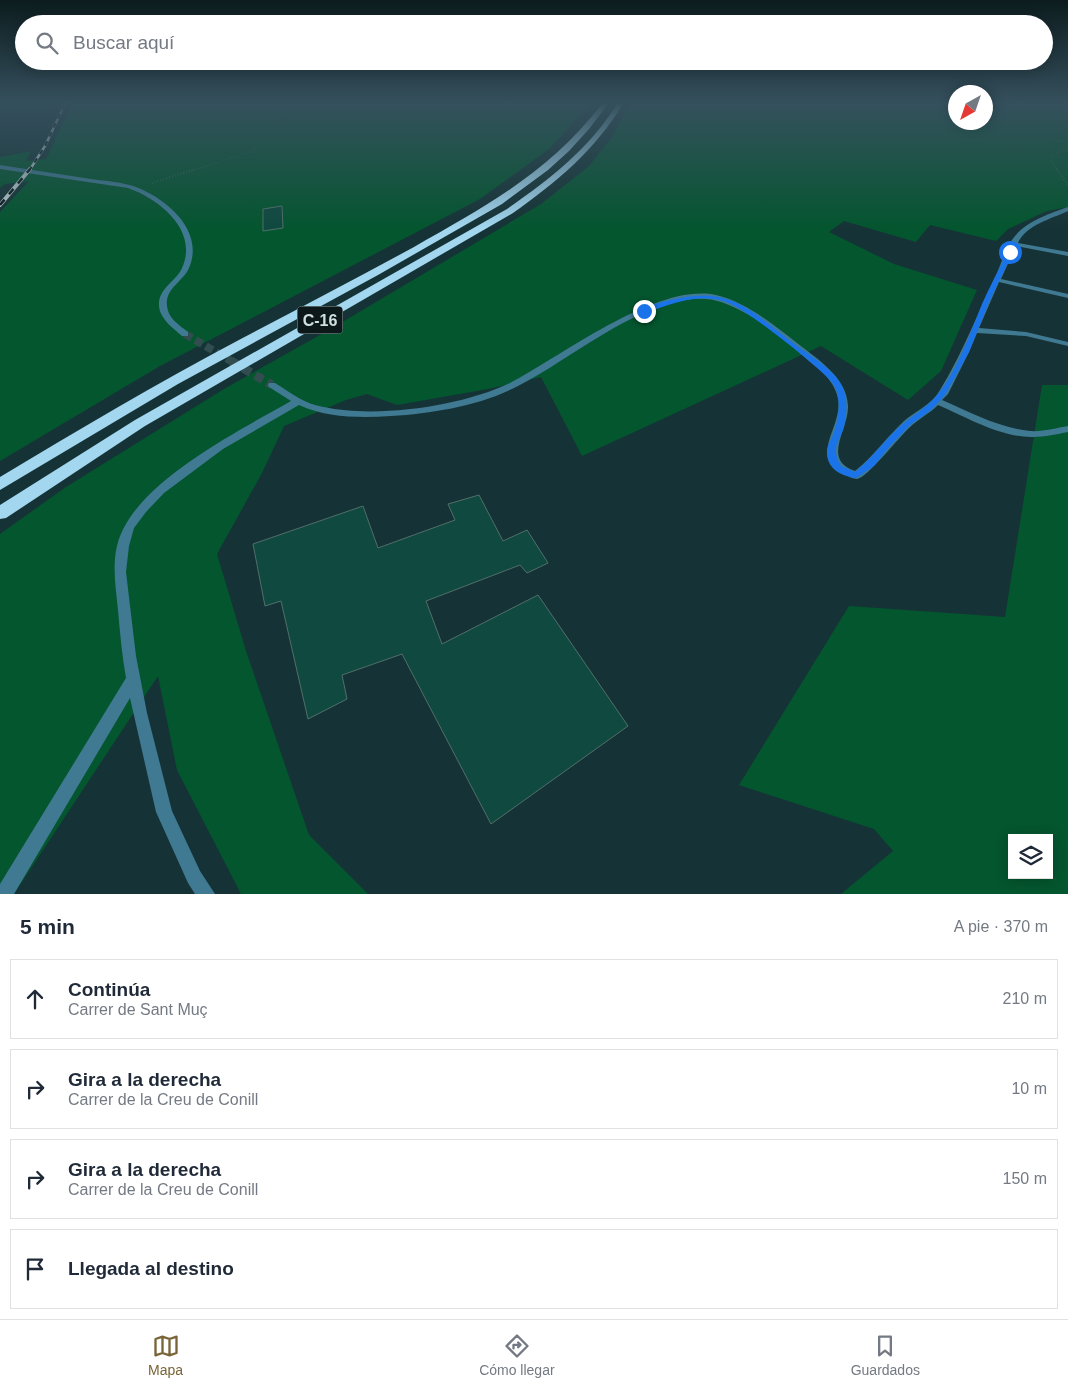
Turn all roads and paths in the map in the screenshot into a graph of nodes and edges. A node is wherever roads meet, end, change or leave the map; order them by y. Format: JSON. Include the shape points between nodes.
{"nodes":[{"id":1,"x":256,"y":146,"type":"edge"},
{"id":2,"x":571,"y":146,"type":"edge"},
{"id":3,"x":589,"y":146,"type":"edge"},
{"id":4,"x":1068,"y":148,"type":"edge"},
{"id":5,"x":0,"y":167,"type":"edge"},
{"id":6,"x":1068,"y":185,"type":"edge"},
{"id":7,"x":134,"y":188,"type":"junction"},
{"id":8,"x":1068,"y":209,"type":"edge"},
{"id":9,"x":1013,"y":244,"type":"junction"},
{"id":10,"x":1068,"y":254,"type":"edge"},
{"id":11,"x":998,"y":280,"type":"junction"},
{"id":12,"x":1068,"y":296,"type":"edge"},
{"id":13,"x":974,"y":330,"type":"junction"},
{"id":14,"x":185,"y":334,"type":"tunnel mouth"},
{"id":15,"x":1068,"y":344,"type":"edge"},
{"id":16,"x":272,"y":384,"type":"tunnel mouth"},
{"id":17,"x":298,"y":401,"type":"junction"},
{"id":18,"x":937,"y":401,"type":"junction"},
{"id":19,"x":1068,"y":429,"type":"edge"},
{"id":20,"x":0,"y":484,"type":"edge"},
{"id":21,"x":0,"y":513,"type":"edge"},
{"id":22,"x":133,"y":680,"type":"junction"},
{"id":23,"x":4,"y":894,"type":"edge"},
{"id":24,"x":206,"y":894,"type":"edge"}],
"edges":[{"from":1,"to":7,"type":"path","via":[[250,152]]},
{"from":2,"to":20,"type":"highway","number":"C-16","via":[[522,187],[491,208],[213,359]]},
{"from":3,"to":21,"type":"highway","number":"C-16","via":[[542,189],[510,211],[140,423]]},
{"from":4,"to":6,"type":"path","via":[[1051,156],[1051,160]]},
{"from":5,"to":7,"type":"street"},
{"from":7,"to":14,"type":"street","via":[[174,213],[191,246],[186,268],[162,300],[168,319]]},
{"from":8,"to":9,"type":"street","via":[[1031,225]]},
{"from":9,"to":10,"type":"street"},
{"from":9,"to":11,"type":"street"},
{"from":11,"to":12,"type":"street"},
{"from":11,"to":13,"type":"street"},
{"from":13,"to":15,"type":"street","via":[[1026,334]]},
{"from":13,"to":18,"type":"street","via":[[957,369]]},
{"from":16,"to":17,"type":"street"},
{"from":17,"to":18,"type":"street","via":[[329,411],[389,412],[444,406],[484,397],[510,386],[631,316],[678,300],[712,297],[744,309],[835,381],[841,393],[843,412],[832,449],[838,468],[846,473],[856,475],[871,464],[896,434]]},
{"from":17,"to":22,"type":"street","via":[[240,434],[178,476],[142,509],[129,528],[120,572]]},
{"from":18,"to":19,"type":"street","via":[[1017,431],[1038,434]]},
{"from":22,"to":23,"type":"street"},
{"from":22,"to":24,"type":"street","via":[[164,812],[194,877]]}]}
